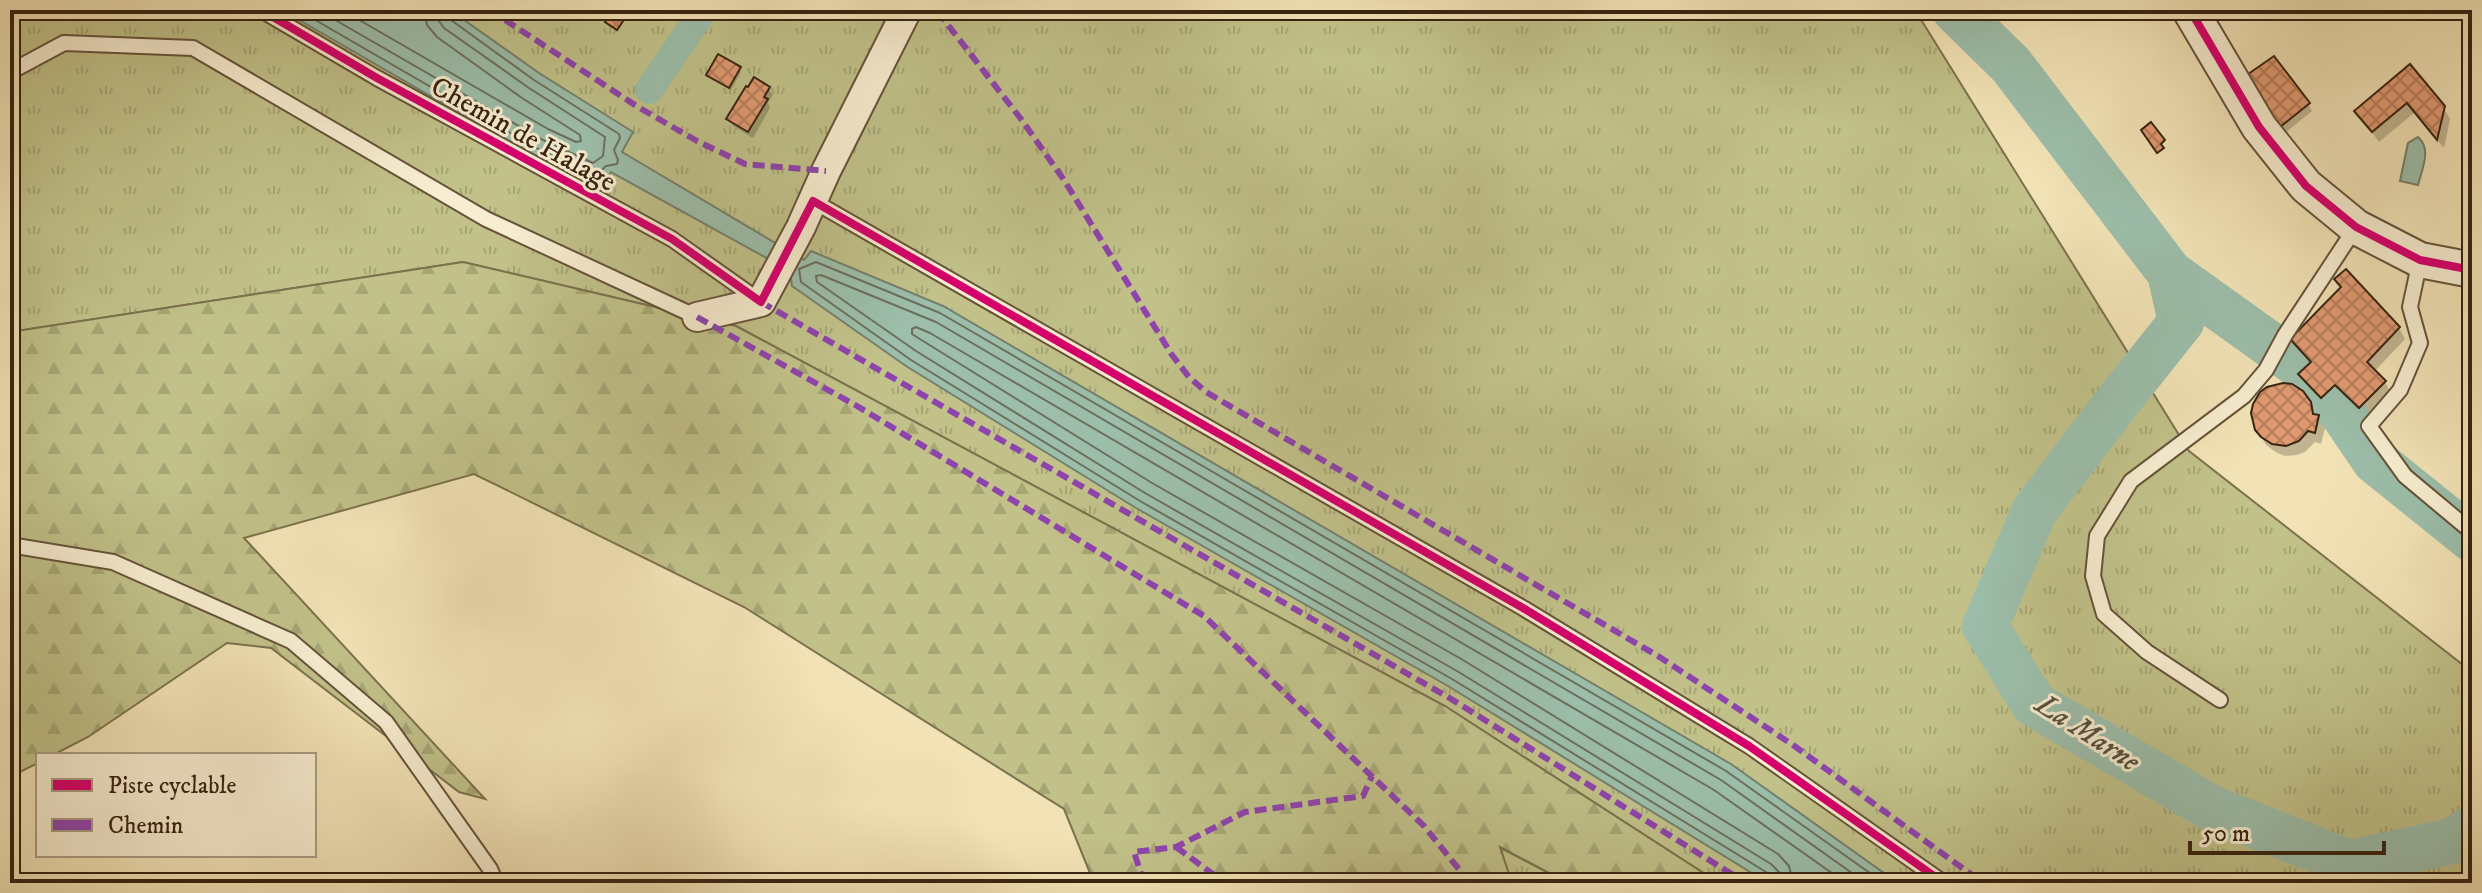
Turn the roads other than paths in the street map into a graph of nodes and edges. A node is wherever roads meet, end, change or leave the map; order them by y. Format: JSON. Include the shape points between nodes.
{"nodes":[{"id":1,"x":261,"y":10,"type":"edge"},
{"id":2,"x":907,"y":10,"type":"edge"},
{"id":3,"x":2190,"y":10,"type":"edge"},
{"id":4,"x":10,"y":72,"type":"edge"},
{"id":5,"x":813,"y":201,"type":"junction"},
{"id":6,"x":2356,"y":227,"type":"junction"},
{"id":7,"x":2420,"y":260,"type":"junction"},
{"id":8,"x":2472,"y":270,"type":"edge"},
{"id":9,"x":761,"y":302,"type":"junction"},
{"id":10,"x":697,"y":317,"type":"joint"},
{"id":11,"x":2472,"y":532,"type":"edge"},
{"id":12,"x":10,"y":545,"type":"edge"},
{"id":13,"x":2220,"y":700,"type":"dead end"},
{"id":14,"x":496,"y":883,"type":"edge"},
{"id":15,"x":1944,"y":883,"type":"edge"}],
"edges":[{"from":1,"to":9,"type":"lane","name":"Chemin de Halage","via":[[672,239]]},
{"from":2,"to":5,"type":"street"},
{"from":3,"to":6,"type":"street","via":[[2259,127],[2306,186]]},
{"from":4,"to":10,"type":"lane","via":[[64,43],[193,48],[486,219]]},
{"from":5,"to":9,"type":"street"},
{"from":5,"to":15,"type":"lane","via":[[1523,608],[1749,746]]},
{"from":6,"to":7,"type":"street"},
{"from":6,"to":13,"type":"lane","via":[[2266,370],[2244,396],[2131,481],[2097,536],[2093,576],[2104,614],[2147,652]]},
{"from":7,"to":8,"type":"street"},
{"from":7,"to":11,"type":"lane","via":[[2410,307],[2420,343],[2400,390],[2369,426],[2405,476]]},
{"from":9,"to":10,"type":"street"},
{"from":12,"to":14,"type":"lane","via":[[113,562],[291,641],[386,722]]}]}
